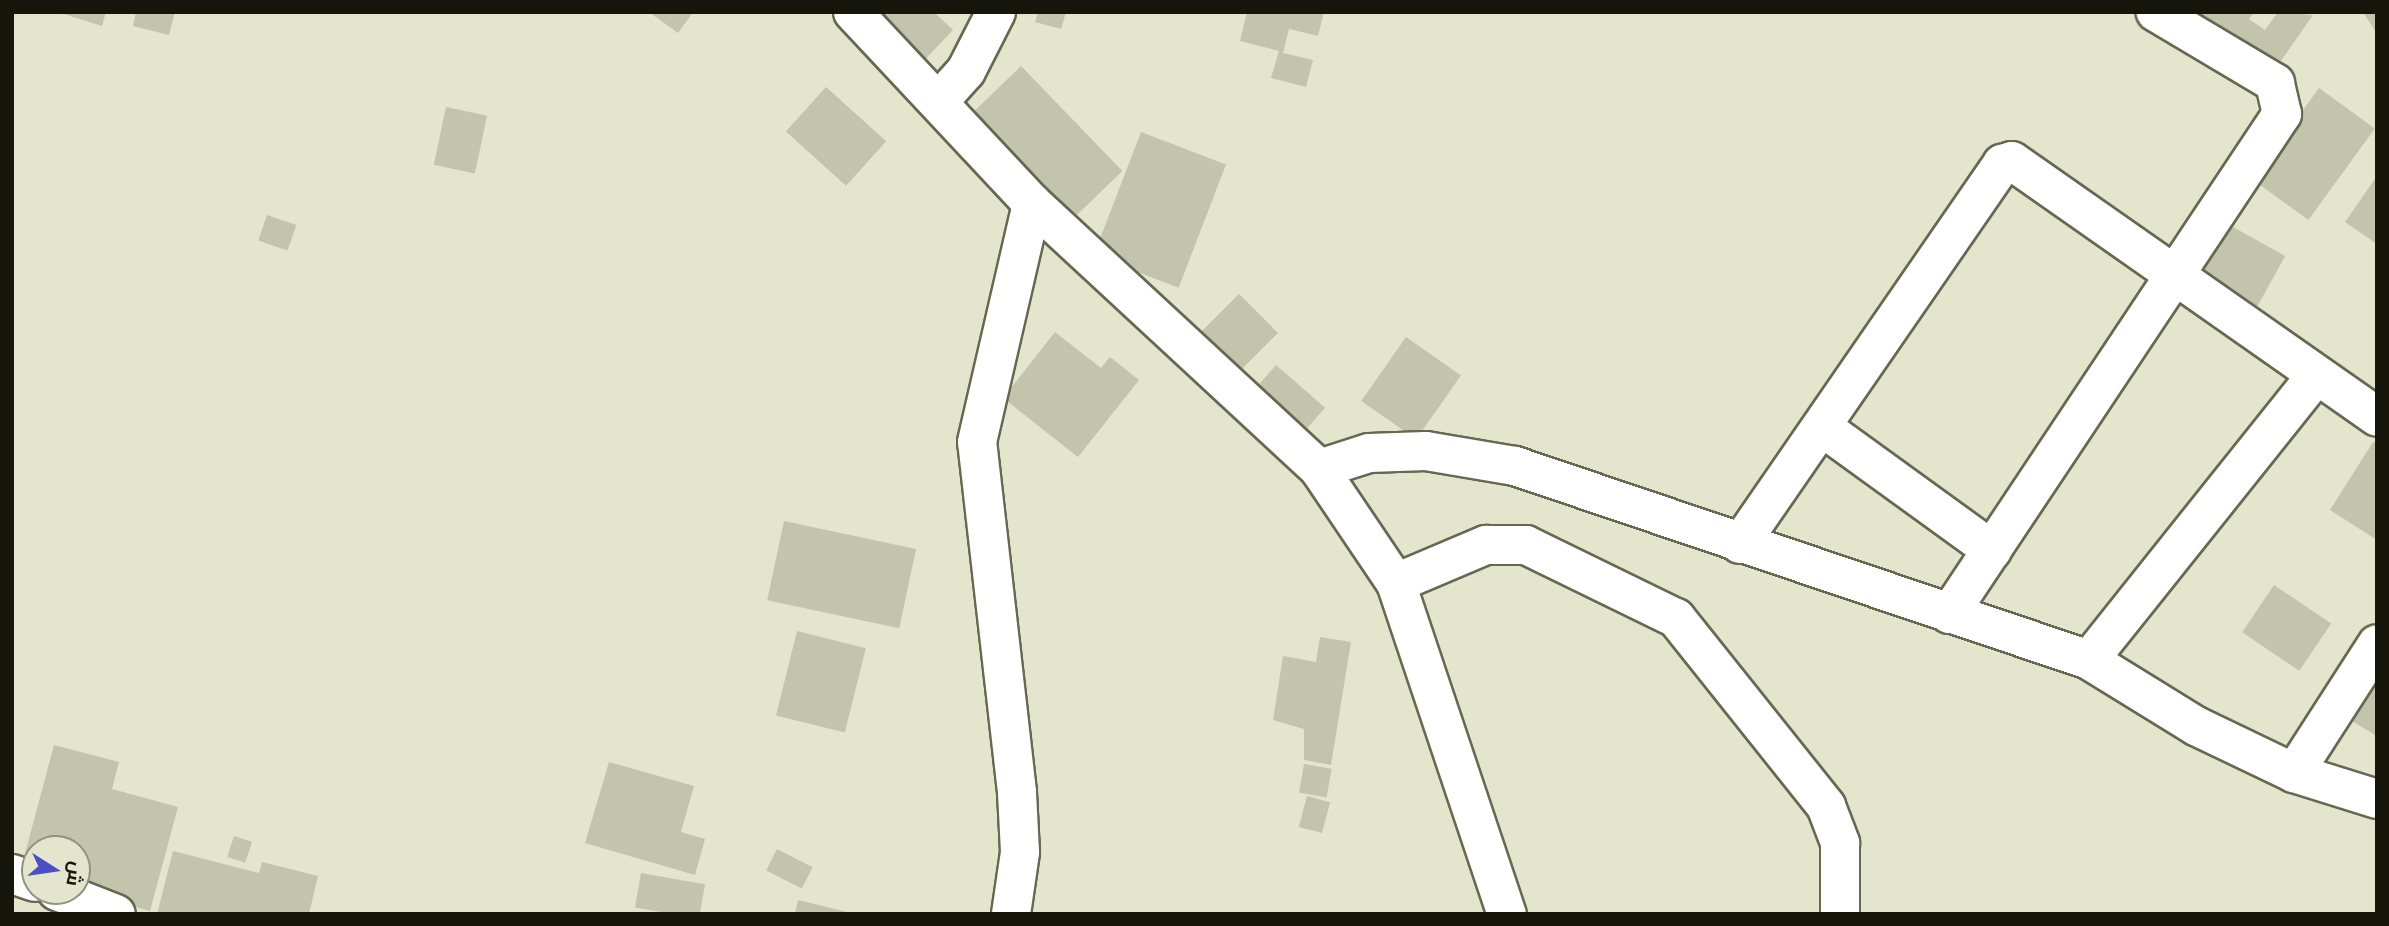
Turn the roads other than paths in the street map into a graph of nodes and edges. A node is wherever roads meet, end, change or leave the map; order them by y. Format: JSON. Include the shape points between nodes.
{"nodes":[{"id":1,"x":853,"y":12,"type":"edge"},
{"id":2,"x":996,"y":12,"type":"edge"},
{"id":3,"x":2156,"y":12,"type":"edge"},
{"id":4,"x":939,"y":101,"type":"junction"},
{"id":5,"x":1032,"y":203,"type":"junction"},
{"id":6,"x":2174,"y":272,"type":"junction"},
{"id":7,"x":2316,"y":376,"type":"junction"},
{"id":8,"x":2377,"y":417,"type":"edge"},
{"id":9,"x":1822,"y":427,"type":"junction"},
{"id":10,"x":1319,"y":469,"type":"junction"},
{"id":11,"x":1740,"y":544,"type":"junction"},
{"id":12,"x":1993,"y":550,"type":"junction"},
{"id":13,"x":1396,"y":583,"type":"junction"},
{"id":14,"x":1949,"y":614,"type":"junction"},
{"id":15,"x":2377,"y":644,"type":"edge"},
{"id":16,"x":2089,"y":660,"type":"junction"},
{"id":17,"x":2294,"y":773,"type":"junction"},
{"id":18,"x":2377,"y":799,"type":"edge"},
{"id":19,"x":91,"y":904,"type":"edge"},
{"id":20,"x":116,"y":914,"type":"edge"},
{"id":21,"x":1011,"y":914,"type":"edge"},
{"id":22,"x":1507,"y":914,"type":"edge"},
{"id":23,"x":1840,"y":914,"type":"edge"}],
"edges":[{"from":1,"to":4,"type":"street"},
{"from":2,"to":4,"type":"street","via":[[966,71]]},
{"from":3,"to":6,"type":"street","via":[[2275,83],[2284,103],[2276,124]]},
{"from":4,"to":5,"type":"street"},
{"from":5,"to":10,"type":"street"},
{"from":5,"to":21,"type":"street","via":[[977,442],[1017,792],[1020,852]]},
{"from":6,"to":7,"type":"street"},
{"from":6,"to":9,"type":"street","via":[[2012,160],[2002,164]]},
{"from":6,"to":12,"type":"street"},
{"from":7,"to":8,"type":"street"},
{"from":7,"to":16,"type":"street"},
{"from":9,"to":11,"type":"street"},
{"from":9,"to":12,"type":"street"},
{"from":10,"to":11,"type":"street","via":[[1369,453],[1426,451],[1515,466]]},
{"from":10,"to":13,"type":"street"},
{"from":11,"to":14,"type":"street"},
{"from":12,"to":14,"type":"street"},
{"from":13,"to":22,"type":"street"},
{"from":13,"to":23,"type":"street","via":[[1486,545],[1526,545],[1676,618],[1826,806],[1840,843]]},
{"from":14,"to":16,"type":"street"},
{"from":15,"to":17,"type":"street"},
{"from":16,"to":17,"type":"street","via":[[2156,706]]},
{"from":17,"to":18,"type":"street"},
{"from":19,"to":20,"type":"street"}]}
